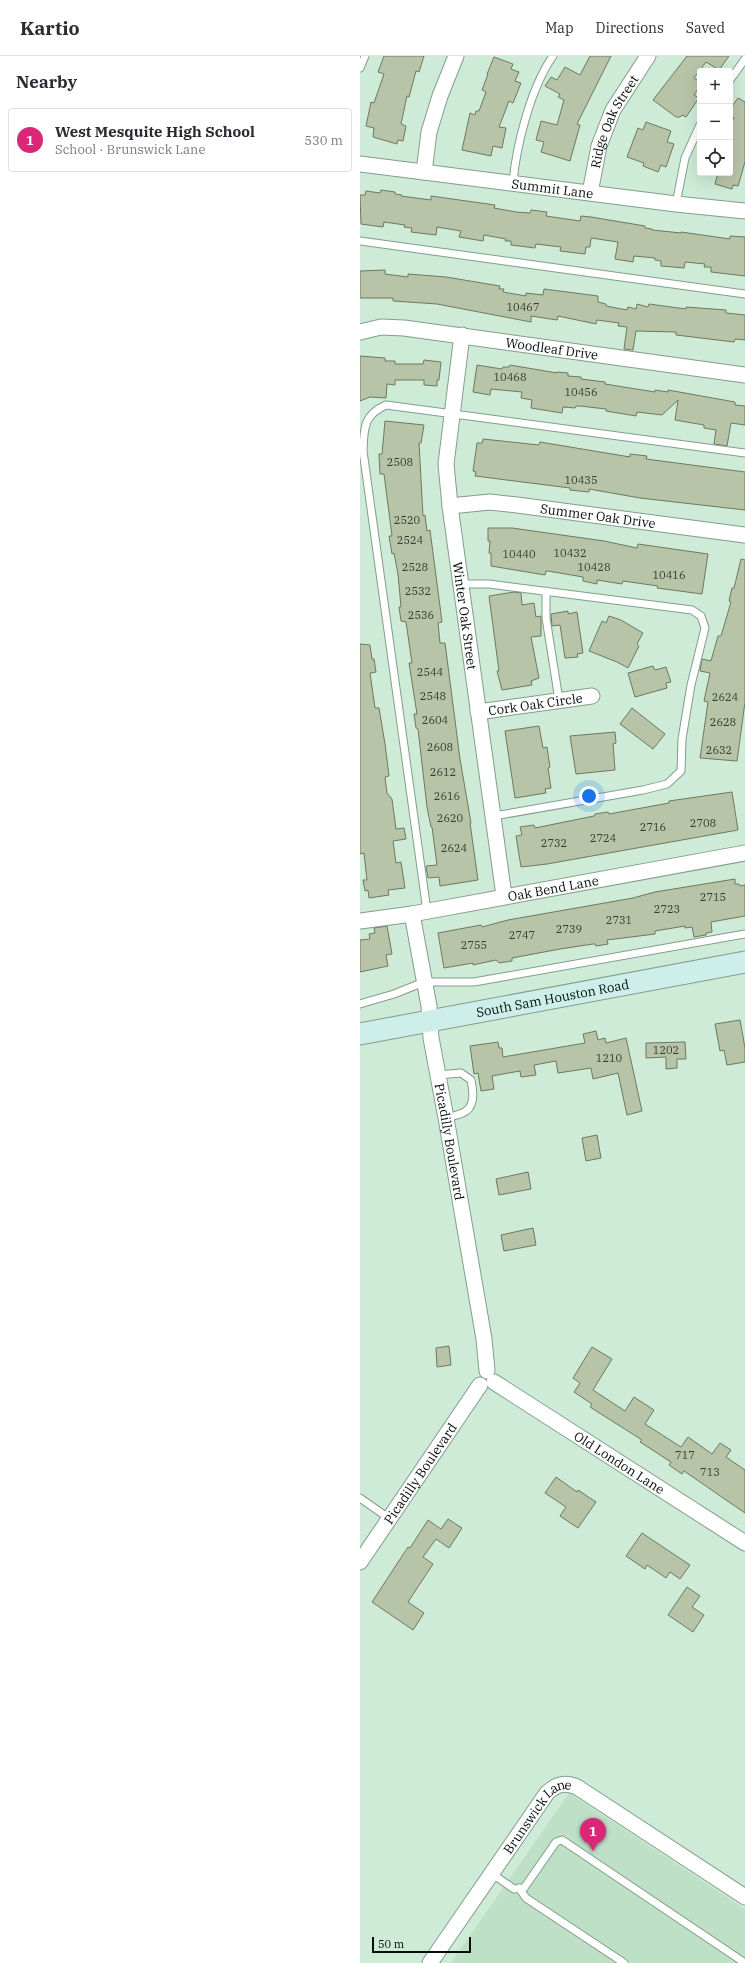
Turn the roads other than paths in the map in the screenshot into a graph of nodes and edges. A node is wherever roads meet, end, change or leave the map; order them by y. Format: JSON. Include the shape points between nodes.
{"nodes":[{"id":1,"x":365,"y":56,"type":"edge"},
{"id":2,"x":456,"y":56,"type":"edge"},
{"id":3,"x":552,"y":56,"type":"edge"},
{"id":4,"x":648,"y":56,"type":"edge"},
{"id":5,"x":745,"y":58,"type":"edge"},
{"id":6,"x":360,"y":68,"type":"edge"},
{"id":7,"x":733,"y":76,"type":"edge"},
{"id":8,"x":697,"y":132,"type":"edge"},
{"id":9,"x":360,"y":164,"type":"edge"},
{"id":10,"x":424,"y":172,"type":"junction"},
{"id":11,"x":513,"y":183,"type":"junction"},
{"id":12,"x":590,"y":192,"type":"junction"},
{"id":13,"x":676,"y":204,"type":"junction"},
{"id":14,"x":745,"y":211,"type":"edge"},
{"id":15,"x":360,"y":242,"type":"edge"},
{"id":16,"x":745,"y":294,"type":"edge"},
{"id":17,"x":360,"y":332,"type":"edge"},
{"id":18,"x":462,"y":335,"type":"junction"},
{"id":19,"x":745,"y":375,"type":"edge"},
{"id":20,"x":451,"y":415,"type":"junction"},
{"id":21,"x":745,"y":453,"type":"edge"},
{"id":22,"x":450,"y":506,"type":"junction"},
{"id":23,"x":745,"y":535,"type":"edge"},
{"id":24,"x":460,"y":584,"type":"junction"},
{"id":25,"x":546,"y":591,"type":"junction"},
{"id":26,"x":592,"y":696,"type":"dead end"},
{"id":27,"x":559,"y":700,"type":"junction"},
{"id":28,"x":478,"y":712,"type":"junction"},
{"id":29,"x":494,"y":816,"type":"junction"},
{"id":30,"x":745,"y":853,"type":"edge"},
{"id":31,"x":504,"y":896,"type":"junction"},
{"id":32,"x":420,"y":912,"type":"junction"},
{"id":33,"x":360,"y":920,"type":"edge"},
{"id":34,"x":745,"y":934,"type":"edge"},
{"id":35,"x":745,"y":962,"type":"edge"},
{"id":36,"x":424,"y":982,"type":"junction"},
{"id":37,"x":360,"y":1004,"type":"edge"},
{"id":38,"x":429,"y":1021,"type":"junction"},
{"id":39,"x":360,"y":1034,"type":"edge"},
{"id":40,"x":438,"y":1076,"type":"junction"},
{"id":41,"x":446,"y":1118,"type":"junction"},
{"id":42,"x":487,"y":1379,"type":"junction"},
{"id":43,"x":360,"y":1498,"type":"edge"},
{"id":44,"x":390,"y":1519,"type":"junction"},
{"id":45,"x":745,"y":1542,"type":"edge"},
{"id":46,"x":360,"y":1562,"type":"edge"},
{"id":47,"x":492,"y":1873,"type":"junction"},
{"id":48,"x":519,"y":1888,"type":"junction"},
{"id":49,"x":745,"y":1896,"type":"edge"},
{"id":50,"x":430,"y":1963,"type":"edge"},
{"id":51,"x":624,"y":1963,"type":"edge"},
{"id":52,"x":745,"y":1963,"type":"edge"}],
"edges":[{"from":1,"to":6,"type":"lane"},
{"from":2,"to":10,"type":"street","via":[[429,132]]},
{"from":3,"to":11,"type":"lane","via":[[532,98],[515,163]]},
{"from":4,"to":12,"type":"street","name":"Ridge Oak Street","via":[[613,110],[599,146]]},
{"from":5,"to":7,"type":"lane"},
{"from":8,"to":13,"type":"lane","via":[[685,158]]},
{"from":9,"to":10,"type":"street","name":"Summit Lane"},
{"from":10,"to":11,"type":"street","name":"Summit Lane"},
{"from":11,"to":12,"type":"street","name":"Summit Lane"},
{"from":12,"to":13,"type":"street","name":"Summit Lane"},
{"from":13,"to":14,"type":"street","name":"Summit Lane"},
{"from":15,"to":16,"type":"lane"},
{"from":17,"to":18,"type":"street","name":"Woodleaf Drive","via":[[381,327]]},
{"from":18,"to":19,"type":"street","name":"Woodleaf Drive"},
{"from":18,"to":20,"type":"street","name":"Winter Oak Street"},
{"from":20,"to":21,"type":"lane"},
{"from":20,"to":22,"type":"street","name":"Winter Oak Street","via":[[446,464]]},
{"from":20,"to":32,"type":"lane","via":[[386,406],[374,410],[364,426],[363,451]]},
{"from":22,"to":23,"type":"street","name":"Summer Oak Drive","via":[[490,502]]},
{"from":22,"to":24,"type":"street","name":"Winter Oak Street"},
{"from":24,"to":25,"type":"lane","via":[[489,584]]},
{"from":24,"to":28,"type":"street","name":"Winter Oak Street"},
{"from":25,"to":27,"type":"lane","via":[[546,618]]},
{"from":25,"to":29,"type":"lane","via":[[692,610],[701,616],[705,628],[682,739],[681,771],[667,784],[643,790]]},
{"from":26,"to":27,"type":"street","name":"Cork Oak Circle"},
{"from":27,"to":28,"type":"street","name":"Cork Oak Circle"},
{"from":28,"to":29,"type":"street","name":"Winter Oak Street"},
{"from":29,"to":31,"type":"street","name":"Winter Oak Street"},
{"from":30,"to":31,"type":"street","name":"Oak Bend Lane"},
{"from":31,"to":32,"type":"street","name":"Oak Bend Lane"},
{"from":32,"to":33,"type":"street","name":"Oak Bend Lane"},
{"from":32,"to":36,"type":"street","name":"Picadilly Boulevard"},
{"from":34,"to":36,"type":"lane","via":[[474,982]]},
{"from":35,"to":38,"type":"street","name":"South Sam Houston Road"},
{"from":36,"to":37,"type":"lane"},
{"from":36,"to":38,"type":"street","name":"Picadilly Boulevard"},
{"from":38,"to":39,"type":"street","name":"South Sam Houston Road"},
{"from":38,"to":40,"type":"street","name":"Picadilly Boulevard"},
{"from":40,"to":41,"type":"street","name":"Picadilly Boulevard"},
{"from":40,"to":41,"type":"lane","via":[[461,1073],[471,1080],[473,1091],[469,1108],[466,1112]]},
{"from":41,"to":42,"type":"street","name":"Picadilly Boulevard","via":[[484,1339]]},
{"from":42,"to":44,"type":"street","name":"Picadilly Boulevard"},
{"from":42,"to":45,"type":"street","name":"Old London Lane"},
{"from":43,"to":44,"type":"lane"},
{"from":44,"to":46,"type":"street","name":"Picadilly Boulevard"},
{"from":47,"to":48,"type":"lane","via":[[514,1889]]},
{"from":47,"to":49,"type":"street","name":"Brunswick Lane","via":[[547,1793],[555,1785],[568,1784],[577,1787]]},
{"from":47,"to":50,"type":"street","name":"Brunswick Lane"},
{"from":48,"to":51,"type":"lane","via":[[526,1898]]},
{"from":48,"to":52,"type":"lane","via":[[524,1888],[556,1842],[562,1840]]}]}
